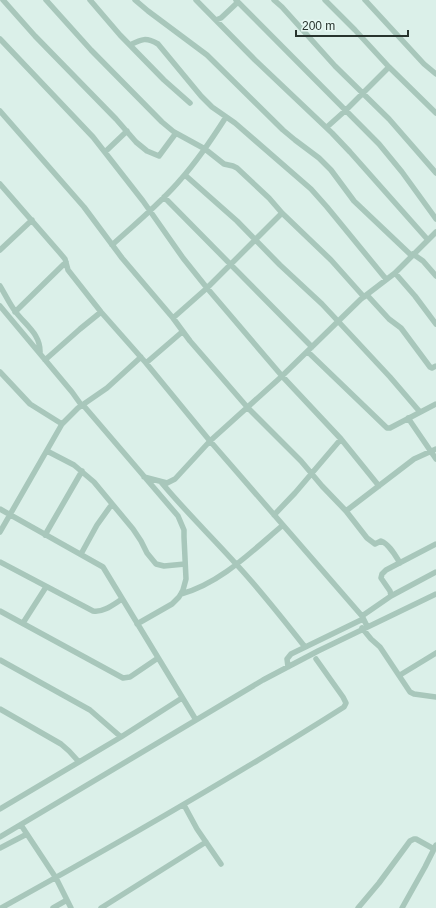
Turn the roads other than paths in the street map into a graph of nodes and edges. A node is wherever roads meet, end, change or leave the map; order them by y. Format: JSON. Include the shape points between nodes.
{"nodes":[{"id":1,"x":3,"y":0,"type":"edge"},
{"id":2,"x":46,"y":0,"type":"edge"},
{"id":3,"x":90,"y":0,"type":"edge"},
{"id":4,"x":196,"y":0,"type":"edge"},
{"id":5,"x":274,"y":0,"type":"edge"},
{"id":6,"x":325,"y":0,"type":"edge"},
{"id":7,"x":365,"y":0,"type":"edge"},
{"id":8,"x":140,"y":1,"type":"edge"},
{"id":9,"x":236,"y":1,"type":"edge"},
{"id":10,"x":216,"y":20,"type":"junction"},
{"id":11,"x":0,"y":39,"type":"edge"},
{"id":12,"x":130,"y":45,"type":"junction"},
{"id":13,"x":389,"y":67,"type":"junction"},
{"id":14,"x":436,"y":74,"type":"edge"},
{"id":15,"x":363,"y":93,"type":"junction"},
{"id":16,"x":190,"y":103,"type":"dead end"},
{"id":17,"x":346,"y":110,"type":"junction"},
{"id":18,"x":0,"y":111,"type":"edge"},
{"id":19,"x":436,"y":113,"type":"edge"},
{"id":20,"x":226,"y":117,"type":"junction"},
{"id":21,"x":327,"y":127,"type":"junction"},
{"id":22,"x":127,"y":131,"type":"junction"},
{"id":23,"x":176,"y":133,"type":"junction"},
{"id":24,"x":205,"y":149,"type":"junction"},
{"id":25,"x":105,"y":152,"type":"junction"},
{"id":26,"x":436,"y":173,"type":"edge"},
{"id":27,"x":184,"y":175,"type":"junction"},
{"id":28,"x":0,"y":184,"type":"edge"},
{"id":29,"x":164,"y":197,"type":"junction"},
{"id":30,"x":150,"y":210,"type":"junction"},
{"id":31,"x":282,"y":213,"type":"junction"},
{"id":32,"x":436,"y":219,"type":"edge"},
{"id":33,"x":32,"y":220,"type":"junction"},
{"id":34,"x":436,"y":233,"type":"edge"},
{"id":35,"x":255,"y":240,"type":"junction"},
{"id":36,"x":428,"y":240,"type":"junction"},
{"id":37,"x":112,"y":245,"type":"junction"},
{"id":38,"x":0,"y":250,"type":"edge"},
{"id":39,"x":413,"y":255,"type":"junction"},
{"id":40,"x":66,"y":262,"type":"junction"},
{"id":41,"x":231,"y":264,"type":"junction"},
{"id":42,"x":395,"y":273,"type":"junction"},
{"id":43,"x":436,"y":276,"type":"edge"},
{"id":44,"x":386,"y":279,"type":"junction"},
{"id":45,"x":0,"y":286,"type":"edge"},
{"id":46,"x":207,"y":288,"type":"junction"},
{"id":47,"x":366,"y":296,"type":"junction"},
{"id":48,"x":0,"y":306,"type":"edge"},
{"id":49,"x":15,"y":312,"type":"junction"},
{"id":50,"x":102,"y":312,"type":"junction"},
{"id":51,"x":173,"y":318,"type":"junction"},
{"id":52,"x":338,"y":321,"type":"junction"},
{"id":53,"x":436,"y":324,"type":"edge"},
{"id":54,"x":182,"y":332,"type":"junction"},
{"id":55,"x":310,"y":349,"type":"junction"},
{"id":56,"x":40,"y":353,"type":"junction"},
{"id":57,"x":141,"y":357,"type":"junction"},
{"id":58,"x":45,"y":360,"type":"junction"},
{"id":59,"x":146,"y":363,"type":"junction"},
{"id":60,"x":436,"y":366,"type":"edge"},
{"id":61,"x":0,"y":372,"type":"edge"},
{"id":62,"x":282,"y":376,"type":"junction"},
{"id":63,"x":436,"y":404,"type":"edge"},
{"id":64,"x":83,"y":405,"type":"junction"},
{"id":65,"x":248,"y":408,"type":"junction"},
{"id":66,"x":420,"y":412,"type":"junction"},
{"id":67,"x":408,"y":418,"type":"junction"},
{"id":68,"x":62,"y":424,"type":"junction"},
{"id":69,"x":341,"y":439,"type":"junction"},
{"id":70,"x":210,"y":441,"type":"junction"},
{"id":71,"x":433,"y":450,"type":"edge"},
{"id":72,"x":46,"y":451,"type":"junction"},
{"id":73,"x":436,"y":459,"type":"edge"},
{"id":74,"x":82,"y":471,"type":"junction"},
{"id":75,"x":311,"y":473,"type":"junction"},
{"id":76,"x":144,"y":477,"type":"junction"},
{"id":77,"x":161,"y":481,"type":"junction"},
{"id":78,"x":379,"y":486,"type":"junction"},
{"id":79,"x":112,"y":504,"type":"junction"},
{"id":80,"x":0,"y":509,"type":"edge"},
{"id":81,"x":346,"y":511,"type":"junction"},
{"id":82,"x":274,"y":514,"type":"junction"},
{"id":83,"x":10,"y":515,"type":"junction"},
{"id":84,"x":283,"y":525,"type":"junction"},
{"id":85,"x":0,"y":532,"type":"edge"},
{"id":86,"x":46,"y":534,"type":"junction"},
{"id":87,"x":436,"y":544,"type":"edge"},
{"id":88,"x":81,"y":554,"type":"junction"},
{"id":89,"x":0,"y":562,"type":"edge"},
{"id":90,"x":400,"y":563,"type":"junction"},
{"id":91,"x":185,"y":564,"type":"junction"},
{"id":92,"x":236,"y":564,"type":"junction"},
{"id":93,"x":436,"y":572,"type":"edge"},
{"id":94,"x":46,"y":587,"type":"junction"},
{"id":95,"x":181,"y":594,"type":"junction"},
{"id":96,"x":436,"y":594,"type":"edge"},
{"id":97,"x":391,"y":596,"type":"junction"},
{"id":98,"x":122,"y":599,"type":"junction"},
{"id":99,"x":0,"y":611,"type":"edge"},
{"id":100,"x":363,"y":617,"type":"junction"},
{"id":101,"x":23,"y":623,"type":"junction"},
{"id":102,"x":137,"y":624,"type":"junction"},
{"id":103,"x":365,"y":627,"type":"junction"},
{"id":104,"x":305,"y":647,"type":"junction"},
{"id":105,"x":436,"y":653,"type":"edge"},
{"id":106,"x":158,"y":658,"type":"junction"},
{"id":107,"x":316,"y":659,"type":"dead end"},
{"id":108,"x":0,"y":660,"type":"edge"},
{"id":109,"x":288,"y":667,"type":"junction"},
{"id":110,"x":400,"y":675,"type":"junction"},
{"id":111,"x":436,"y":697,"type":"edge"},
{"id":112,"x":182,"y":698,"type":"junction"},
{"id":113,"x":0,"y":709,"type":"edge"},
{"id":114,"x":196,"y":720,"type":"junction"},
{"id":115,"x":122,"y":737,"type":"junction"},
{"id":116,"x":79,"y":762,"type":"junction"},
{"id":117,"x":184,"y":805,"type":"junction"},
{"id":118,"x":0,"y":809,"type":"edge"},
{"id":119,"x":21,"y":825,"type":"junction"},
{"id":120,"x":27,"y":834,"type":"junction"},
{"id":121,"x":0,"y":837,"type":"edge"},
{"id":122,"x":206,"y":842,"type":"junction"},
{"id":123,"x":435,"y":847,"type":"edge"},
{"id":124,"x":0,"y":848,"type":"edge"},
{"id":125,"x":221,"y":864,"type":"dead end"},
{"id":126,"x":56,"y":878,"type":"junction"},
{"id":127,"x":67,"y":900,"type":"junction"},
{"id":128,"x":1,"y":908,"type":"edge"},
{"id":129,"x":53,"y":908,"type":"edge"},
{"id":130,"x":71,"y":908,"type":"edge"},
{"id":131,"x":101,"y":908,"type":"edge"},
{"id":132,"x":358,"y":908,"type":"edge"},
{"id":133,"x":402,"y":908,"type":"edge"}],
"edges":[{"from":1,"to":22,"type":"street"},
{"from":2,"to":23,"type":"street","via":[[113,72]]},
{"from":3,"to":12,"type":"street"},
{"from":4,"to":10,"type":"street"},
{"from":5,"to":15,"type":"street"},
{"from":6,"to":13,"type":"street"},
{"from":7,"to":14,"type":"street"},
{"from":8,"to":39,"type":"street","via":[[207,55],[283,130],[320,158],[354,201]]},
{"from":9,"to":10,"type":"street"},
{"from":9,"to":17,"type":"street"},
{"from":10,"to":21,"type":"street"},
{"from":11,"to":25,"type":"street","via":[[80,122]]},
{"from":12,"to":16,"type":"street"},
{"from":12,"to":20,"type":"street","via":[[143,39],[158,44],[201,96]]},
{"from":13,"to":15,"type":"street"},
{"from":13,"to":19,"type":"street"},
{"from":15,"to":17,"type":"street"},
{"from":15,"to":26,"type":"street"},
{"from":17,"to":21,"type":"street"},
{"from":17,"to":32,"type":"street","via":[[379,144]]},
{"from":18,"to":37,"type":"street","via":[[84,207]]},
{"from":20,"to":24,"type":"street"},
{"from":20,"to":44,"type":"street","via":[[311,189]]},
{"from":21,"to":36,"type":"street"},
{"from":22,"to":23,"type":"street","via":[[142,147],[158,156]]},
{"from":22,"to":25,"type":"street"},
{"from":23,"to":24,"type":"street"},
{"from":24,"to":27,"type":"street"},
{"from":24,"to":31,"type":"street","via":[[224,164],[237,168]]},
{"from":25,"to":30,"type":"street"},
{"from":27,"to":29,"type":"street"},
{"from":27,"to":35,"type":"street"},
{"from":28,"to":33,"type":"street"},
{"from":29,"to":30,"type":"street"},
{"from":29,"to":41,"type":"street"},
{"from":30,"to":37,"type":"street"},
{"from":30,"to":46,"type":"street"},
{"from":31,"to":35,"type":"street"},
{"from":31,"to":47,"type":"street"},
{"from":33,"to":38,"type":"street"},
{"from":33,"to":40,"type":"street"},
{"from":34,"to":36,"type":"street"},
{"from":35,"to":41,"type":"street"},
{"from":35,"to":52,"type":"street"},
{"from":36,"to":39,"type":"street"},
{"from":37,"to":51,"type":"street"},
{"from":39,"to":42,"type":"street"},
{"from":39,"to":43,"type":"street","via":[[423,261]]},
{"from":40,"to":49,"type":"street"},
{"from":40,"to":50,"type":"street","via":[[68,270]]},
{"from":41,"to":46,"type":"street"},
{"from":41,"to":55,"type":"street"},
{"from":42,"to":44,"type":"street"},
{"from":42,"to":53,"type":"street"},
{"from":44,"to":47,"type":"street"},
{"from":45,"to":49,"type":"street"},
{"from":46,"to":51,"type":"street"},
{"from":46,"to":62,"type":"street"},
{"from":47,"to":52,"type":"street"},
{"from":47,"to":60,"type":"street","via":[[401,328],[430,367]]},
{"from":48,"to":56,"type":"street"},
{"from":49,"to":56,"type":"street","via":[[33,330],[40,344]]},
{"from":50,"to":57,"type":"street"},
{"from":50,"to":58,"type":"street"},
{"from":51,"to":54,"type":"street"},
{"from":52,"to":55,"type":"street"},
{"from":52,"to":66,"type":"street"},
{"from":54,"to":59,"type":"street"},
{"from":54,"to":65,"type":"street"},
{"from":55,"to":62,"type":"street"},
{"from":55,"to":67,"type":"street","via":[[383,426],[390,428]]},
{"from":56,"to":58,"type":"street"},
{"from":57,"to":59,"type":"street"},
{"from":57,"to":64,"type":"street","via":[[107,388]]},
{"from":58,"to":64,"type":"street"},
{"from":59,"to":70,"type":"street"},
{"from":61,"to":68,"type":"street","via":[[30,404]]},
{"from":62,"to":65,"type":"street"},
{"from":62,"to":69,"type":"street"},
{"from":63,"to":66,"type":"street"},
{"from":64,"to":68,"type":"street"},
{"from":64,"to":76,"type":"street"},
{"from":65,"to":70,"type":"street"},
{"from":65,"to":75,"type":"street"},
{"from":66,"to":67,"type":"street"},
{"from":67,"to":71,"type":"street"},
{"from":68,"to":72,"type":"street"},
{"from":69,"to":75,"type":"street"},
{"from":69,"to":78,"type":"street"},
{"from":70,"to":77,"type":"street","via":[[174,478],[167,483]]},
{"from":70,"to":82,"type":"street"},
{"from":71,"to":73,"type":"street"},
{"from":71,"to":78,"type":"street","via":[[414,459]]},
{"from":72,"to":74,"type":"street"},
{"from":72,"to":83,"type":"street"},
{"from":74,"to":79,"type":"street"},
{"from":74,"to":86,"type":"street"},
{"from":75,"to":81,"type":"street"},
{"from":75,"to":82,"type":"street"},
{"from":76,"to":77,"type":"street"},
{"from":76,"to":91,"type":"street","via":[[178,516],[184,530]]},
{"from":77,"to":92,"type":"street"},
{"from":78,"to":81,"type":"street"},
{"from":79,"to":88,"type":"street"},
{"from":79,"to":91,"type":"street","via":[[133,529],[146,553],[156,564]]},
{"from":80,"to":83,"type":"street"},
{"from":81,"to":90,"type":"street","via":[[367,538],[373,543],[384,543]]},
{"from":82,"to":84,"type":"street"},
{"from":83,"to":85,"type":"street"},
{"from":83,"to":86,"type":"street"},
{"from":84,"to":92,"type":"street"},
{"from":84,"to":100,"type":"street"},
{"from":86,"to":88,"type":"street"},
{"from":87,"to":90,"type":"street"},
{"from":88,"to":98,"type":"street","via":[[103,567]]},
{"from":89,"to":94,"type":"street"},
{"from":90,"to":97,"type":"street","via":[[386,570],[381,576]]},
{"from":91,"to":95,"type":"street","via":[[186,579]]},
{"from":92,"to":95,"type":"street","via":[[199,588]]},
{"from":92,"to":104,"type":"street"},
{"from":93,"to":97,"type":"street"},
{"from":94,"to":98,"type":"street","via":[[96,612]]},
{"from":94,"to":101,"type":"street"},
{"from":95,"to":102,"type":"street","via":[[172,604]]},
{"from":96,"to":103,"type":"street"},
{"from":97,"to":100,"type":"street"},
{"from":98,"to":102,"type":"street"},
{"from":99,"to":101,"type":"street"},
{"from":100,"to":103,"type":"street"},
{"from":100,"to":104,"type":"street"},
{"from":101,"to":106,"type":"street","via":[[123,678],[130,677]]},
{"from":102,"to":106,"type":"street"},
{"from":103,"to":109,"type":"street"},
{"from":103,"to":110,"type":"street","via":[[371,639]]},
{"from":104,"to":109,"type":"street","via":[[289,656]]},
{"from":105,"to":110,"type":"street"},
{"from":106,"to":112,"type":"street"},
{"from":107,"to":117,"type":"street","via":[[343,697],[345,706]]},
{"from":108,"to":115,"type":"street","via":[[90,710]]},
{"from":109,"to":114,"type":"street"},
{"from":110,"to":111,"type":"street","via":[[412,693]]},
{"from":112,"to":114,"type":"street"},
{"from":112,"to":115,"type":"street"},
{"from":113,"to":116,"type":"street","via":[[61,744]]},
{"from":114,"to":119,"type":"street"},
{"from":115,"to":116,"type":"street"},
{"from":116,"to":118,"type":"street"},
{"from":117,"to":122,"type":"street"},
{"from":117,"to":126,"type":"street"},
{"from":119,"to":120,"type":"street"},
{"from":119,"to":121,"type":"street"},
{"from":120,"to":124,"type":"street"},
{"from":120,"to":126,"type":"street"},
{"from":122,"to":125,"type":"street"},
{"from":122,"to":131,"type":"street"},
{"from":123,"to":132,"type":"street","via":[[412,839]]},
{"from":123,"to":133,"type":"street"},
{"from":126,"to":127,"type":"street"},
{"from":126,"to":128,"type":"street"},
{"from":127,"to":129,"type":"street"},
{"from":127,"to":130,"type":"street"}]}
